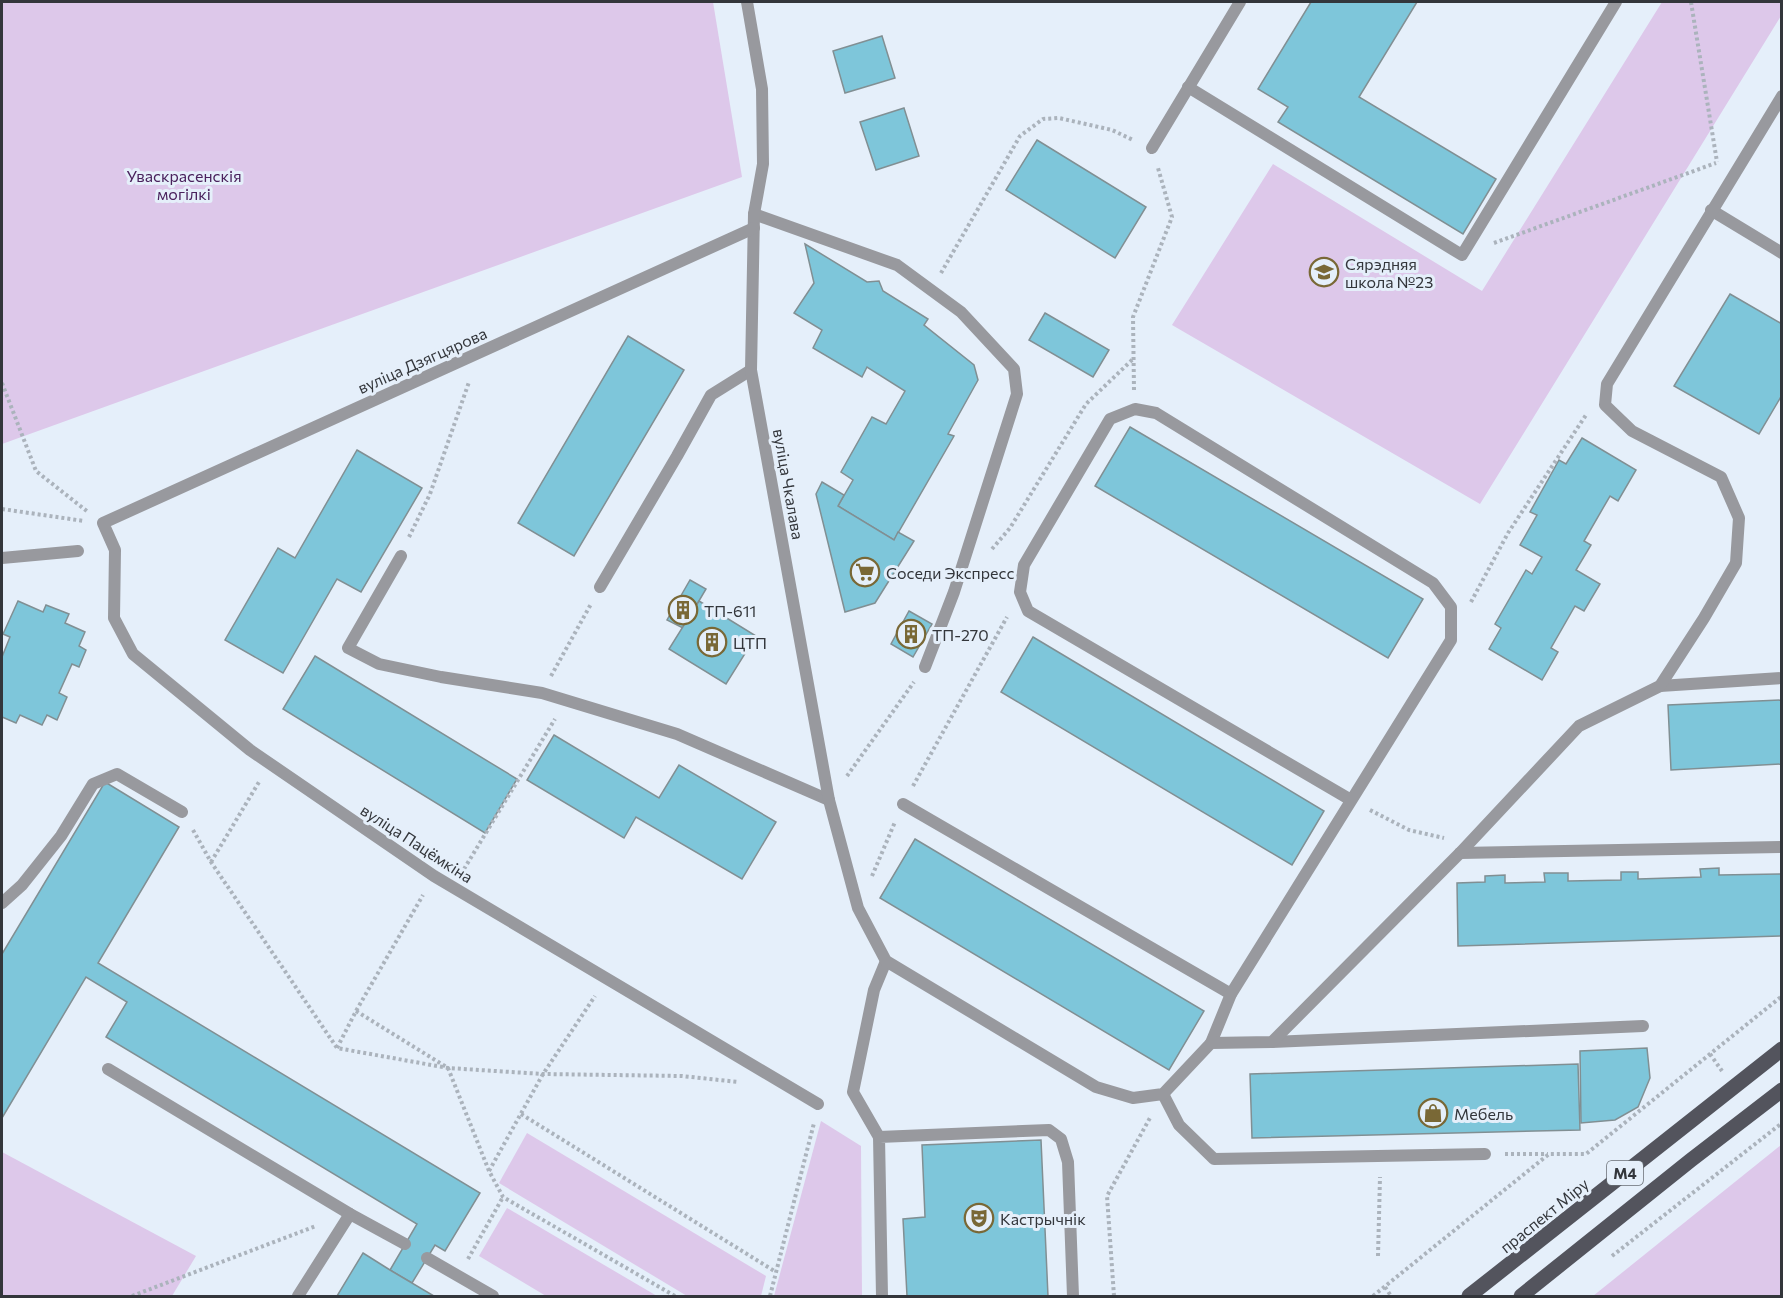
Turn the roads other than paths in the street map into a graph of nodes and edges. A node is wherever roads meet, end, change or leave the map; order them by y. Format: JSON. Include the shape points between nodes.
{"nodes":[{"id":1,"x":747,"y":2,"type":"edge"},
{"id":2,"x":1240,"y":2,"type":"edge"},
{"id":3,"x":1616,"y":2,"type":"edge"},
{"id":4,"x":1188,"y":87,"type":"junction"},
{"id":5,"x":1782,"y":96,"type":"edge"},
{"id":6,"x":1152,"y":148,"type":"road end"},
{"id":7,"x":1711,"y":210,"type":"junction"},
{"id":8,"x":754,"y":214,"type":"junction"},
{"id":9,"x":754,"y":228,"type":"junction"},
{"id":10,"x":1782,"y":253,"type":"edge"},
{"id":11,"x":751,"y":370,"type":"junction"},
{"id":12,"x":103,"y":523,"type":"joint"},
{"id":13,"x":78,"y":551,"type":"dead end"},
{"id":14,"x":400,"y":556,"type":"road end"},
{"id":15,"x":2,"y":558,"type":"edge"},
{"id":16,"x":600,"y":587,"type":"road end"},
{"id":17,"x":925,"y":667,"type":"road end"},
{"id":18,"x":1782,"y":678,"type":"edge"},
{"id":19,"x":1660,"y":686,"type":"junction"},
{"id":20,"x":829,"y":800,"type":"junction"},
{"id":21,"x":1351,"y":800,"type":"junction"},
{"id":22,"x":903,"y":804,"type":"road end"},
{"id":23,"x":182,"y":812,"type":"road end"},
{"id":24,"x":1782,"y":847,"type":"edge"},
{"id":25,"x":1464,"y":849,"type":"junction"},
{"id":26,"x":2,"y":903,"type":"edge"},
{"id":27,"x":886,"y":961,"type":"junction"},
{"id":28,"x":1231,"y":994,"type":"junction"},
{"id":29,"x":1643,"y":1026,"type":"dead end"},
{"id":30,"x":1272,"y":1042,"type":"junction"},
{"id":31,"x":1211,"y":1043,"type":"junction"},
{"id":32,"x":1782,"y":1049,"type":"edge"},
{"id":33,"x":108,"y":1070,"type":"dead end"},
{"id":34,"x":1782,"y":1090,"type":"edge"},
{"id":35,"x":1163,"y":1094,"type":"junction"},
{"id":36,"x":818,"y":1104,"type":"road end"},
{"id":37,"x":879,"y":1137,"type":"junction"},
{"id":38,"x":1485,"y":1154,"type":"road end"},
{"id":39,"x":350,"y":1214,"type":"junction"},
{"id":40,"x":405,"y":1244,"type":"dead end"},
{"id":41,"x":427,"y":1258,"type":"dead end"},
{"id":42,"x":298,"y":1296,"type":"edge"},
{"id":43,"x":493,"y":1296,"type":"edge"},
{"id":44,"x":882,"y":1296,"type":"edge"},
{"id":45,"x":1073,"y":1296,"type":"edge"},
{"id":46,"x":1469,"y":1296,"type":"edge"},
{"id":47,"x":1521,"y":1296,"type":"edge"}],
"edges":[{"from":1,"to":8,"type":"street","name":"вуліца Чкалава","via":[[762,89],[763,164]]},
{"from":2,"to":4,"type":"street"},
{"from":3,"to":4,"type":"street","via":[[1462,255]]},
{"from":4,"to":6,"type":"street"},
{"from":5,"to":7,"type":"street"},
{"from":7,"to":10,"type":"street"},
{"from":7,"to":19,"type":"street","via":[[1607,384],[1605,405],[1632,431],[1721,477],[1739,518],[1736,563]]},
{"from":8,"to":9,"type":"street","name":"вуліца Чкалава"},
{"from":8,"to":17,"type":"street","via":[[897,265],[962,312],[1014,369],[1017,394],[954,592]]},
{"from":9,"to":11,"type":"street","name":"вуліца Чкалава"},
{"from":9,"to":12,"type":"street","name":"вуліца Дзягцярова"},
{"from":11,"to":16,"type":"street","via":[[711,395]]},
{"from":11,"to":20,"type":"street","name":"вуліца Чкалава"},
{"from":12,"to":36,"type":"street","name":"вуліца Пацёмкіна","via":[[115,550],[114,618],[133,654],[250,750],[434,876]]},
{"from":13,"to":15,"type":"street"},
{"from":14,"to":20,"type":"street","via":[[348,648],[379,664],[542,693],[677,734]]},
{"from":18,"to":19,"type":"street"},
{"from":19,"to":25,"type":"street","via":[[1579,726]]},
{"from":20,"to":27,"type":"street","name":"вуліца Чкалава","via":[[858,908]]},
{"from":21,"to":21,"type":"street","via":[[1028,611],[1020,592],[1024,565],[1110,419],[1135,409],[1156,413],[1434,583],[1451,607],[1451,640]]},
{"from":21,"to":28,"type":"street"},
{"from":22,"to":28,"type":"street"},
{"from":23,"to":26,"type":"street","via":[[117,774],[93,784],[61,836],[22,885]]},
{"from":24,"to":25,"type":"street"},
{"from":25,"to":30,"type":"street"},
{"from":27,"to":35,"type":"street","via":[[1096,1087],[1133,1098]]},
{"from":27,"to":37,"type":"street","via":[[874,990],[853,1092]]},
{"from":28,"to":31,"type":"street"},
{"from":29,"to":30,"type":"street"},
{"from":30,"to":31,"type":"street"},
{"from":31,"to":35,"type":"street"},
{"from":32,"to":46,"type":"main road","name":"праспект Міру","number":"М4"},
{"from":33,"to":39,"type":"street"},
{"from":34,"to":47,"type":"main road","number":"М4"},
{"from":35,"to":38,"type":"street","via":[[1179,1125],[1214,1159]]},
{"from":37,"to":44,"type":"street"},
{"from":37,"to":45,"type":"street","via":[[1048,1130],[1061,1139],[1068,1162]]},
{"from":39,"to":40,"type":"street"},
{"from":39,"to":42,"type":"street"},
{"from":41,"to":43,"type":"street"}]}
